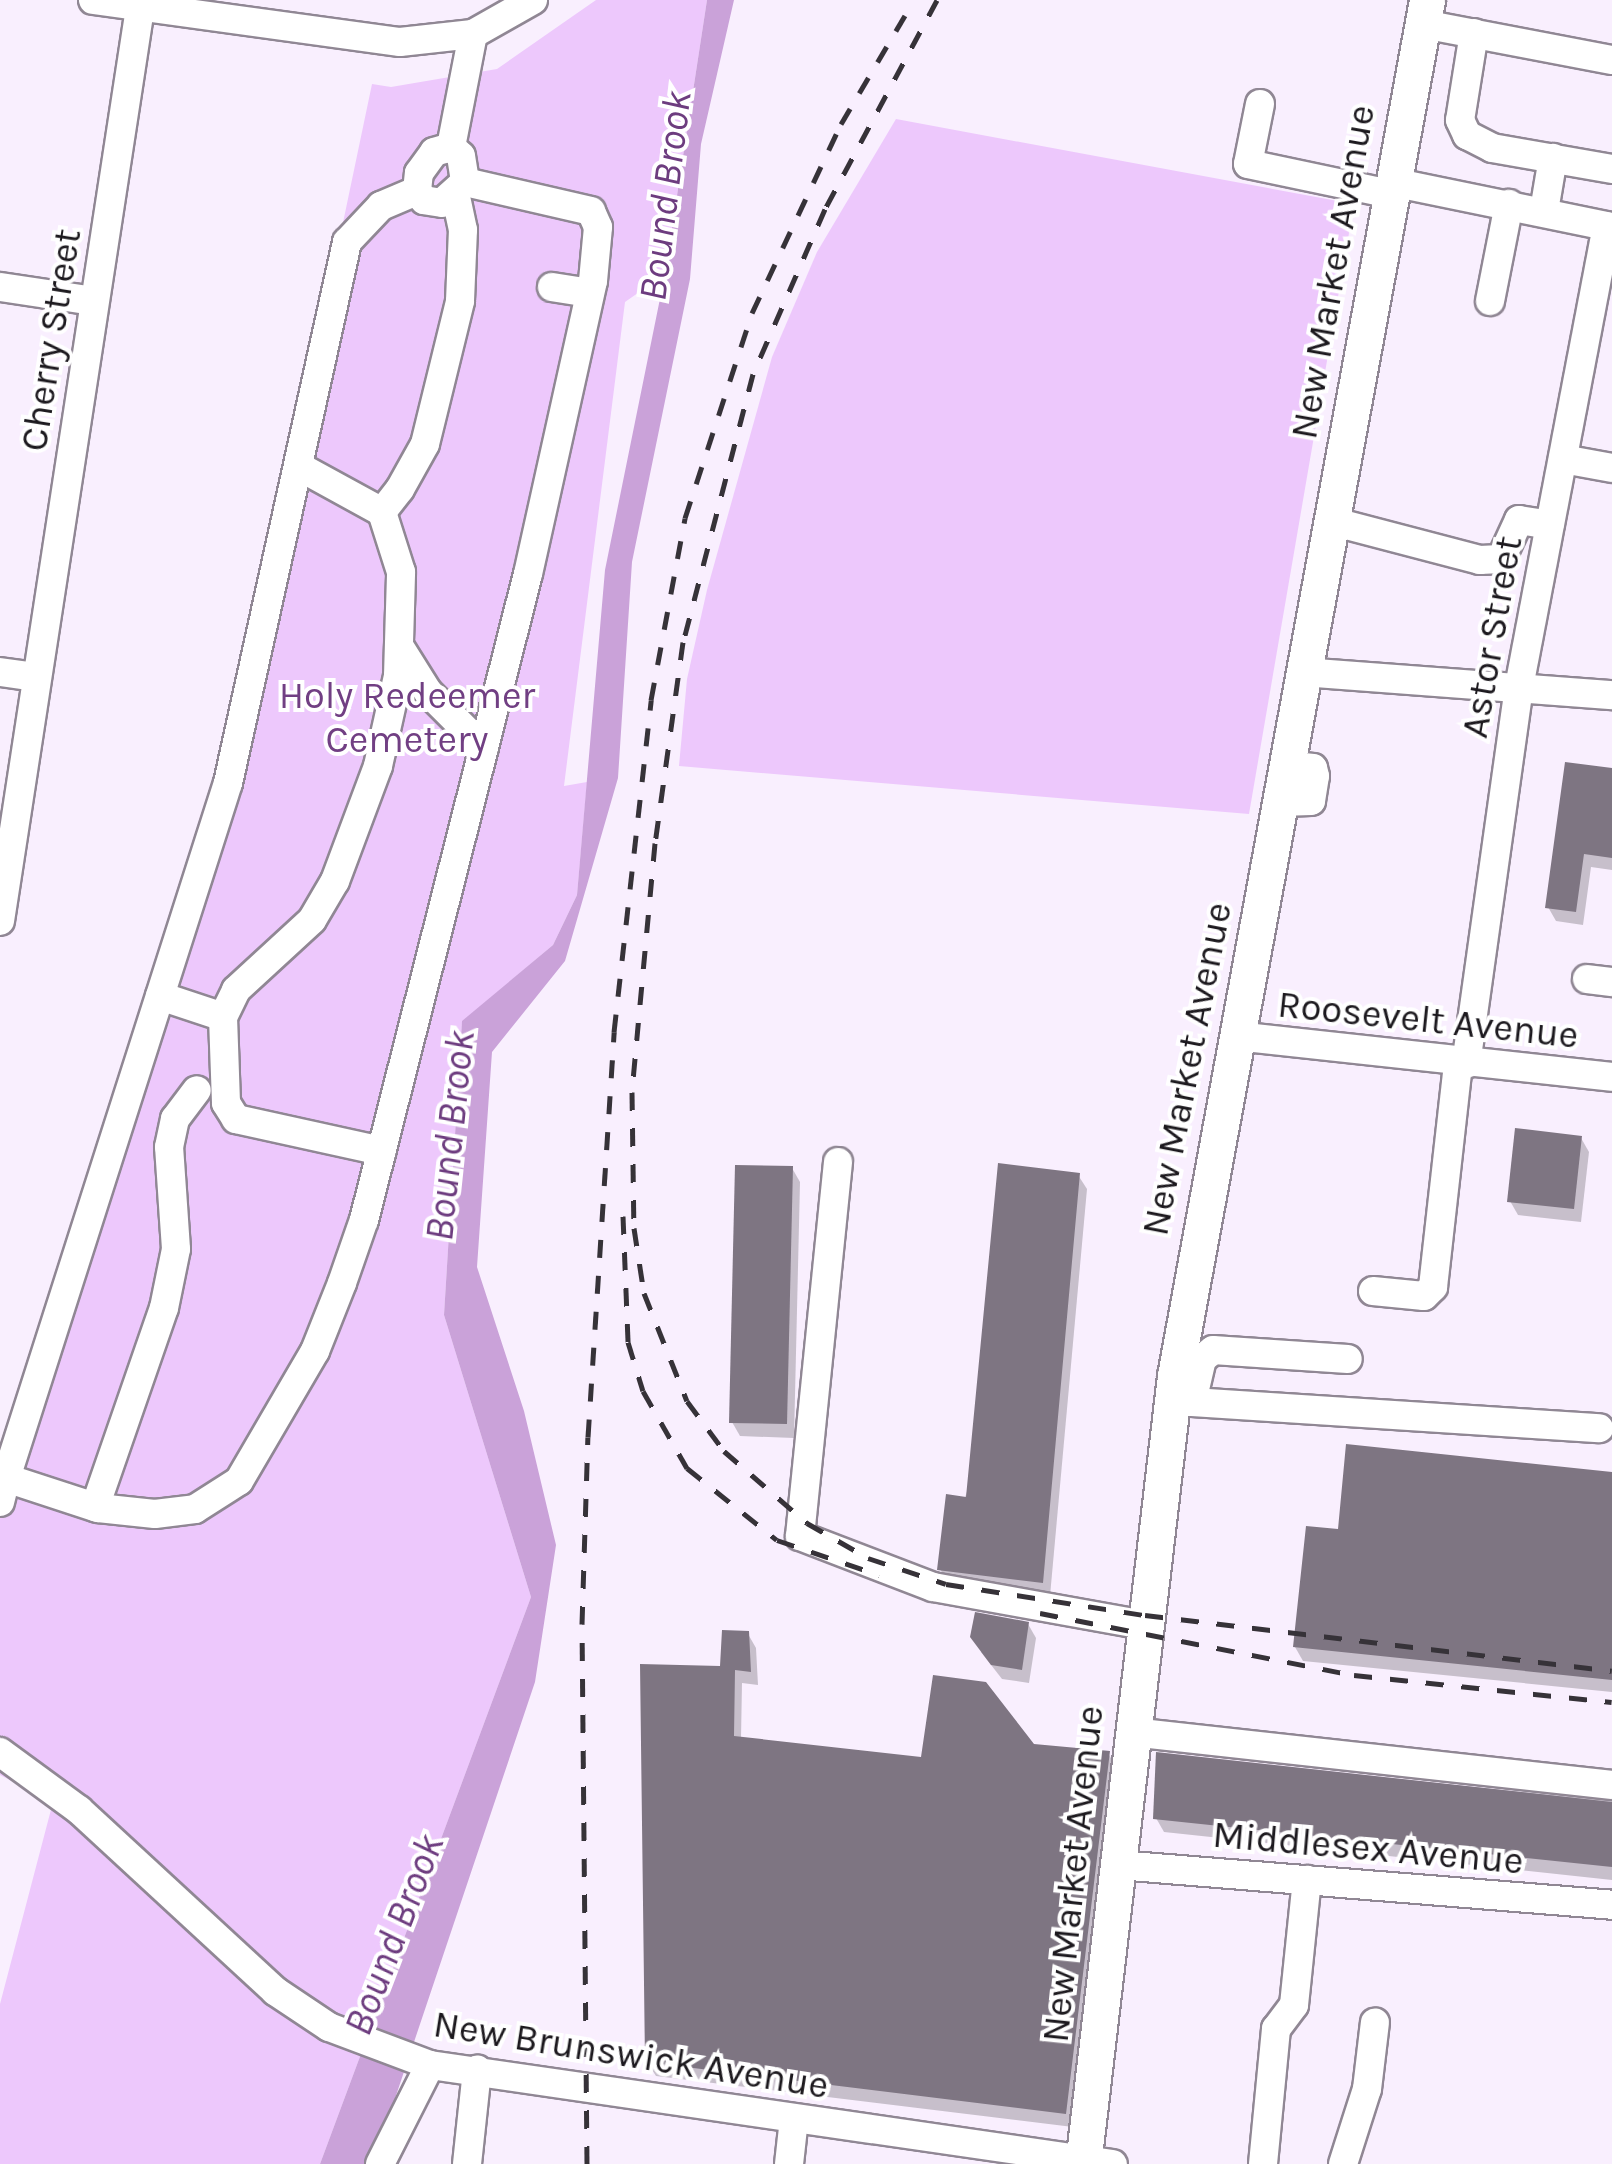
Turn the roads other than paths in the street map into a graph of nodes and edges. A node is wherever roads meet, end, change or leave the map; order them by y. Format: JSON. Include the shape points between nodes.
{"nodes":[{"id":1,"x":92,"y":0,"type":"edge"},
{"id":2,"x":533,"y":0,"type":"edge"},
{"id":3,"x":140,"y":8,"type":"junction"},
{"id":4,"x":244,"y":12,"type":"edge"},
{"id":5,"x":1425,"y":12,"type":"edge"},
{"id":6,"x":473,"y":34,"type":"junction"},
{"id":7,"x":1474,"y":34,"type":"junction"},
{"id":8,"x":1612,"y":60,"type":"edge"},
{"id":9,"x":1260,"y":104,"type":"dead end"},
{"id":10,"x":451,"y":147,"type":"junction"},
{"id":11,"x":1553,"y":158,"type":"junction"},
{"id":12,"x":1612,"y":169,"type":"edge"},
{"id":13,"x":1391,"y":188,"type":"junction"},
{"id":14,"x":417,"y":190,"type":"junction"},
{"id":15,"x":460,"y":190,"type":"junction"},
{"id":16,"x":1509,"y":204,"type":"junction"},
{"id":17,"x":1544,"y":211,"type":"junction"},
{"id":18,"x":1610,"y":227,"type":"edge"},
{"id":19,"x":552,"y":286,"type":"dead end"},
{"id":20,"x":0,"y":287,"type":"edge"},
{"id":21,"x":590,"y":293,"type":"junction"},
{"id":22,"x":94,"y":301,"type":"junction"},
{"id":23,"x":1490,"y":301,"type":"dead end"},
{"id":24,"x":1563,"y":459,"type":"junction"},
{"id":25,"x":298,"y":466,"type":"junction"},
{"id":26,"x":1612,"y":468,"type":"edge"},
{"id":27,"x":382,"y":512,"type":"junction"},
{"id":28,"x":1330,"y":522,"type":"junction"},
{"id":29,"x":1550,"y":525,"type":"junction"},
{"id":30,"x":400,"y":649,"type":"junction"},
{"id":31,"x":0,"y":672,"type":"edge"},
{"id":32,"x":1303,"y":672,"type":"junction"},
{"id":33,"x":37,"y":677,"type":"junction"},
{"id":34,"x":1519,"y":686,"type":"junction"},
{"id":35,"x":1612,"y":695,"type":"edge"},
{"id":36,"x":484,"y":748,"type":"junction"},
{"id":37,"x":0,"y":920,"type":"edge"},
{"id":38,"x":160,"y":996,"type":"junction"},
{"id":39,"x":224,"y":1030,"type":"junction"},
{"id":40,"x":1236,"y":1036,"type":"junction"},
{"id":41,"x":1462,"y":1063,"type":"junction"},
{"id":42,"x":1612,"y":1077,"type":"edge"},
{"id":43,"x":198,"y":1090,"type":"junction"},
{"id":44,"x":226,"y":1103,"type":"junction"},
{"id":45,"x":382,"y":1151,"type":"junction"},
{"id":46,"x":838,"y":1162,"type":"dead end"},
{"id":47,"x":1373,"y":1292,"type":"dead end"},
{"id":48,"x":1348,"y":1360,"type":"dead end"},
{"id":49,"x":1182,"y":1401,"type":"junction"},
{"id":50,"x":1598,"y":1428,"type":"dead end"},
{"id":51,"x":3,"y":1490,"type":"edge"},
{"id":52,"x":95,"y":1507,"type":"junction"},
{"id":53,"x":1144,"y":1624,"type":"junction"},
{"id":54,"x":1132,"y":1732,"type":"junction"},
{"id":55,"x":0,"y":1752,"type":"edge"},
{"id":56,"x":1612,"y":1785,"type":"edge"},
{"id":57,"x":1118,"y":1865,"type":"junction"},
{"id":58,"x":1307,"y":1880,"type":"junction"},
{"id":59,"x":1612,"y":1905,"type":"edge"},
{"id":60,"x":1375,"y":2022,"type":"dead end"},
{"id":61,"x":430,"y":2065,"type":"junction"},
{"id":62,"x":477,"y":2070,"type":"junction"},
{"id":63,"x":794,"y":2119,"type":"junction"},
{"id":64,"x":1093,"y":2163,"type":"edge"},
{"id":65,"x":380,"y":2164,"type":"edge"},
{"id":66,"x":467,"y":2164,"type":"edge"},
{"id":67,"x":789,"y":2164,"type":"edge"},
{"id":68,"x":1263,"y":2164,"type":"edge"},
{"id":69,"x":1343,"y":2164,"type":"edge"}],
"edges":[{"from":1,"to":3,"type":"street"},
{"from":2,"to":6,"type":"street"},
{"from":3,"to":4,"type":"street"},
{"from":3,"to":22,"type":"street","name":"Cherry Street"},
{"from":4,"to":6,"type":"street","via":[[400,42]]},
{"from":5,"to":7,"type":"street"},
{"from":5,"to":13,"type":"main road","name":"New Market Avenue"},
{"from":6,"to":10,"type":"street"},
{"from":7,"to":8,"type":"street"},
{"from":7,"to":11,"type":"street","via":[[1460,120],[1468,136]]},
{"from":9,"to":13,"type":"street","via":[[1248,164]]},
{"from":10,"to":14,"type":"street","via":[[434,152]]},
{"from":10,"to":15,"type":"street","via":[[461,156]]},
{"from":11,"to":12,"type":"street"},
{"from":11,"to":17,"type":"street"},
{"from":13,"to":16,"type":"street"},
{"from":13,"to":28,"type":"main road","name":"New Market Avenue"},
{"from":14,"to":15,"type":"street","via":[[442,203]]},
{"from":14,"to":25,"type":"street","via":[[380,206],[347,242]]},
{"from":15,"to":21,"type":"street","via":[[591,210],[598,227]]},
{"from":15,"to":27,"type":"street","via":[[460,301],[426,444]]},
{"from":16,"to":17,"type":"street"},
{"from":16,"to":23,"type":"street"},
{"from":17,"to":18,"type":"street"},
{"from":18,"to":24,"type":"street","name":"Astor Street"},
{"from":19,"to":21,"type":"street"},
{"from":20,"to":22,"type":"street"},
{"from":21,"to":36,"type":"street"},
{"from":22,"to":33,"type":"street","name":"Cherry Street"},
{"from":24,"to":26,"type":"street"},
{"from":24,"to":29,"type":"street","name":"Astor Street"},
{"from":25,"to":27,"type":"street"},
{"from":25,"to":38,"type":"street","via":[[228,783]]},
{"from":27,"to":30,"type":"street","via":[[401,572]]},
{"from":28,"to":29,"type":"street","via":[[1480,560],[1501,559],[1519,520]]},
{"from":28,"to":32,"type":"main road","name":"New Market Avenue"},
{"from":29,"to":34,"type":"street","name":"Astor Street"},
{"from":30,"to":36,"type":"street","via":[[428,692]]},
{"from":30,"to":39,"type":"street","via":[[378,766],[335,882],[312,920],[236,990]]},
{"from":31,"to":33,"type":"street"},
{"from":32,"to":34,"type":"street"},
{"from":32,"to":40,"type":"main road","name":"New Market Avenue"},
{"from":33,"to":37,"type":"street","name":"Cherry Street"},
{"from":34,"to":35,"type":"street"},
{"from":34,"to":41,"type":"street","name":"Astor Street"},
{"from":36,"to":45,"type":"street"},
{"from":38,"to":39,"type":"street"},
{"from":38,"to":51,"type":"street"},
{"from":39,"to":43,"type":"street"},
{"from":39,"to":44,"type":"street"},
{"from":40,"to":41,"type":"street","name":"Roosevelt Avenue"},
{"from":40,"to":49,"type":"main road","name":"New Market Avenue"},
{"from":41,"to":42,"type":"street","name":"Roosevelt Avenue"},
{"from":41,"to":47,"type":"street","name":"Astor Street","via":[[1433,1288],[1424,1296]]},
{"from":43,"to":44,"type":"street"},
{"from":43,"to":52,"type":"street","via":[[175,1120],[169,1147],[176,1249],[164,1308]]},
{"from":44,"to":45,"type":"street","via":[[236,1120]]},
{"from":45,"to":52,"type":"street","via":[[364,1220],[314,1351],[239,1482],[194,1510],[155,1514]]},
{"from":46,"to":53,"type":"street","via":[[800,1536],[933,1587]]},
{"from":48,"to":49,"type":"street","via":[[1213,1350],[1202,1358]]},
{"from":49,"to":50,"type":"street"},
{"from":49,"to":53,"type":"main road","name":"New Market Avenue"},
{"from":51,"to":52,"type":"street"},
{"from":53,"to":54,"type":"main road","name":"New Market Avenue"},
{"from":54,"to":56,"type":"street"},
{"from":54,"to":57,"type":"main road","name":"New Market Avenue"},
{"from":55,"to":61,"type":"street","name":"New Brunswick Avenue","via":[[78,1810],[275,1991],[329,2028]]},
{"from":57,"to":58,"type":"street","name":"Middlesex Avenue"},
{"from":57,"to":64,"type":"main road","name":"New Market Avenue"},
{"from":58,"to":59,"type":"street","name":"Middlesex Avenue"},
{"from":58,"to":68,"type":"street","via":[[1294,2005],[1276,2029]]},
{"from":60,"to":69,"type":"street","via":[[1368,2089]]},
{"from":61,"to":62,"type":"street","name":"New Brunswick Avenue"},
{"from":61,"to":65,"type":"street"},
{"from":62,"to":63,"type":"street","name":"New Brunswick Avenue"},
{"from":62,"to":66,"type":"street"},
{"from":63,"to":64,"type":"street","name":"New Brunswick Avenue"},
{"from":63,"to":67,"type":"street"}]}
